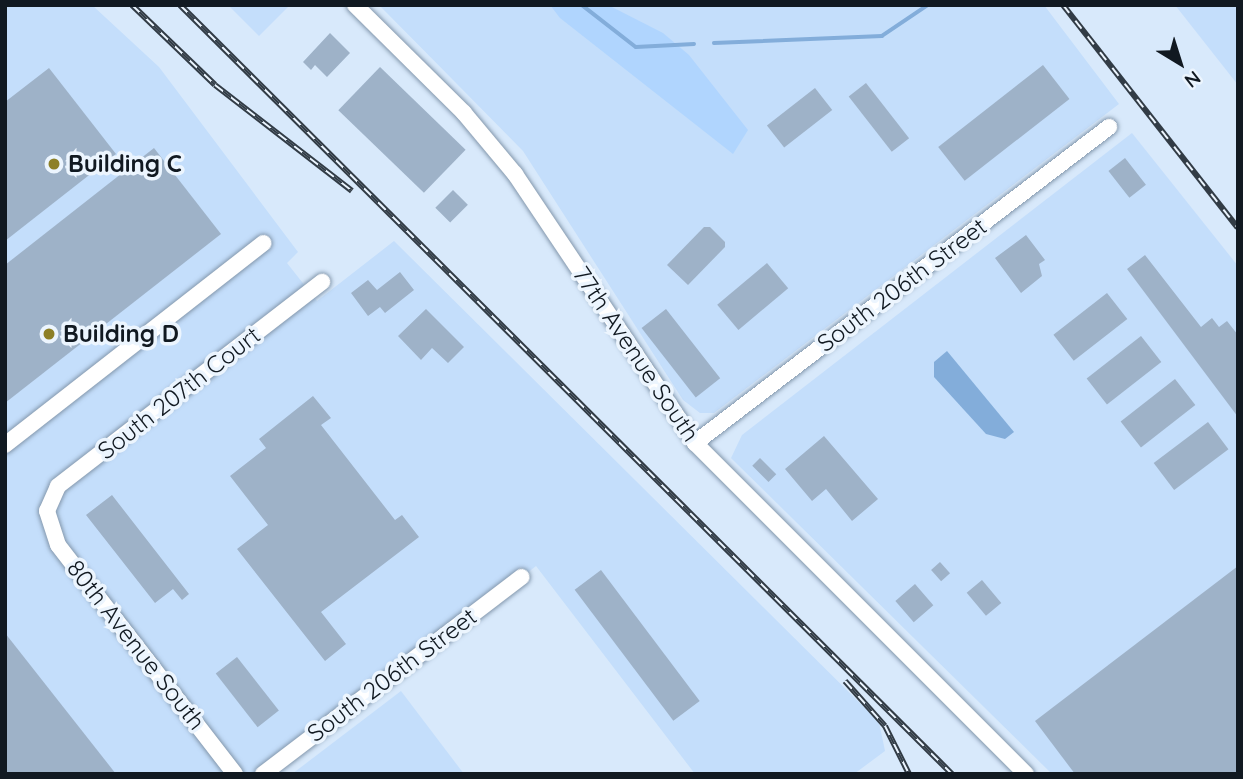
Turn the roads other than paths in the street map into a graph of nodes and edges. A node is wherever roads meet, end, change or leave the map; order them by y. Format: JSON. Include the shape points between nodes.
{"nodes":[{"id":1,"x":355,"y":5,"type":"edge"},
{"id":2,"x":1109,"y":127,"type":"dead end"},
{"id":3,"x":264,"y":243,"type":"dead end"},
{"id":4,"x":322,"y":282,"type":"dead end"},
{"id":5,"x":695,"y":443,"type":"junction"},
{"id":6,"x":5,"y":445,"type":"edge"},
{"id":7,"x":47,"y":511,"type":"joint"},
{"id":8,"x":522,"y":576,"type":"dead end"},
{"id":9,"x":235,"y":774,"type":"edge"},
{"id":10,"x":263,"y":774,"type":"edge"},
{"id":11,"x":1026,"y":774,"type":"edge"}],
"edges":[{"from":1,"to":5,"type":"street","name":"77th Avenue South","via":[[464,113],[515,174]]},
{"from":2,"to":5,"type":"street","name":"South 206th Street"},
{"from":3,"to":6,"type":"street"},
{"from":4,"to":7,"type":"street","name":"South 207th Court","via":[[58,486]]},
{"from":5,"to":11,"type":"street","name":"77th Avenue South"},
{"from":7,"to":9,"type":"street","name":"80th Avenue South","via":[[58,545]]},
{"from":8,"to":10,"type":"street","name":"South 206th Street"}]}
